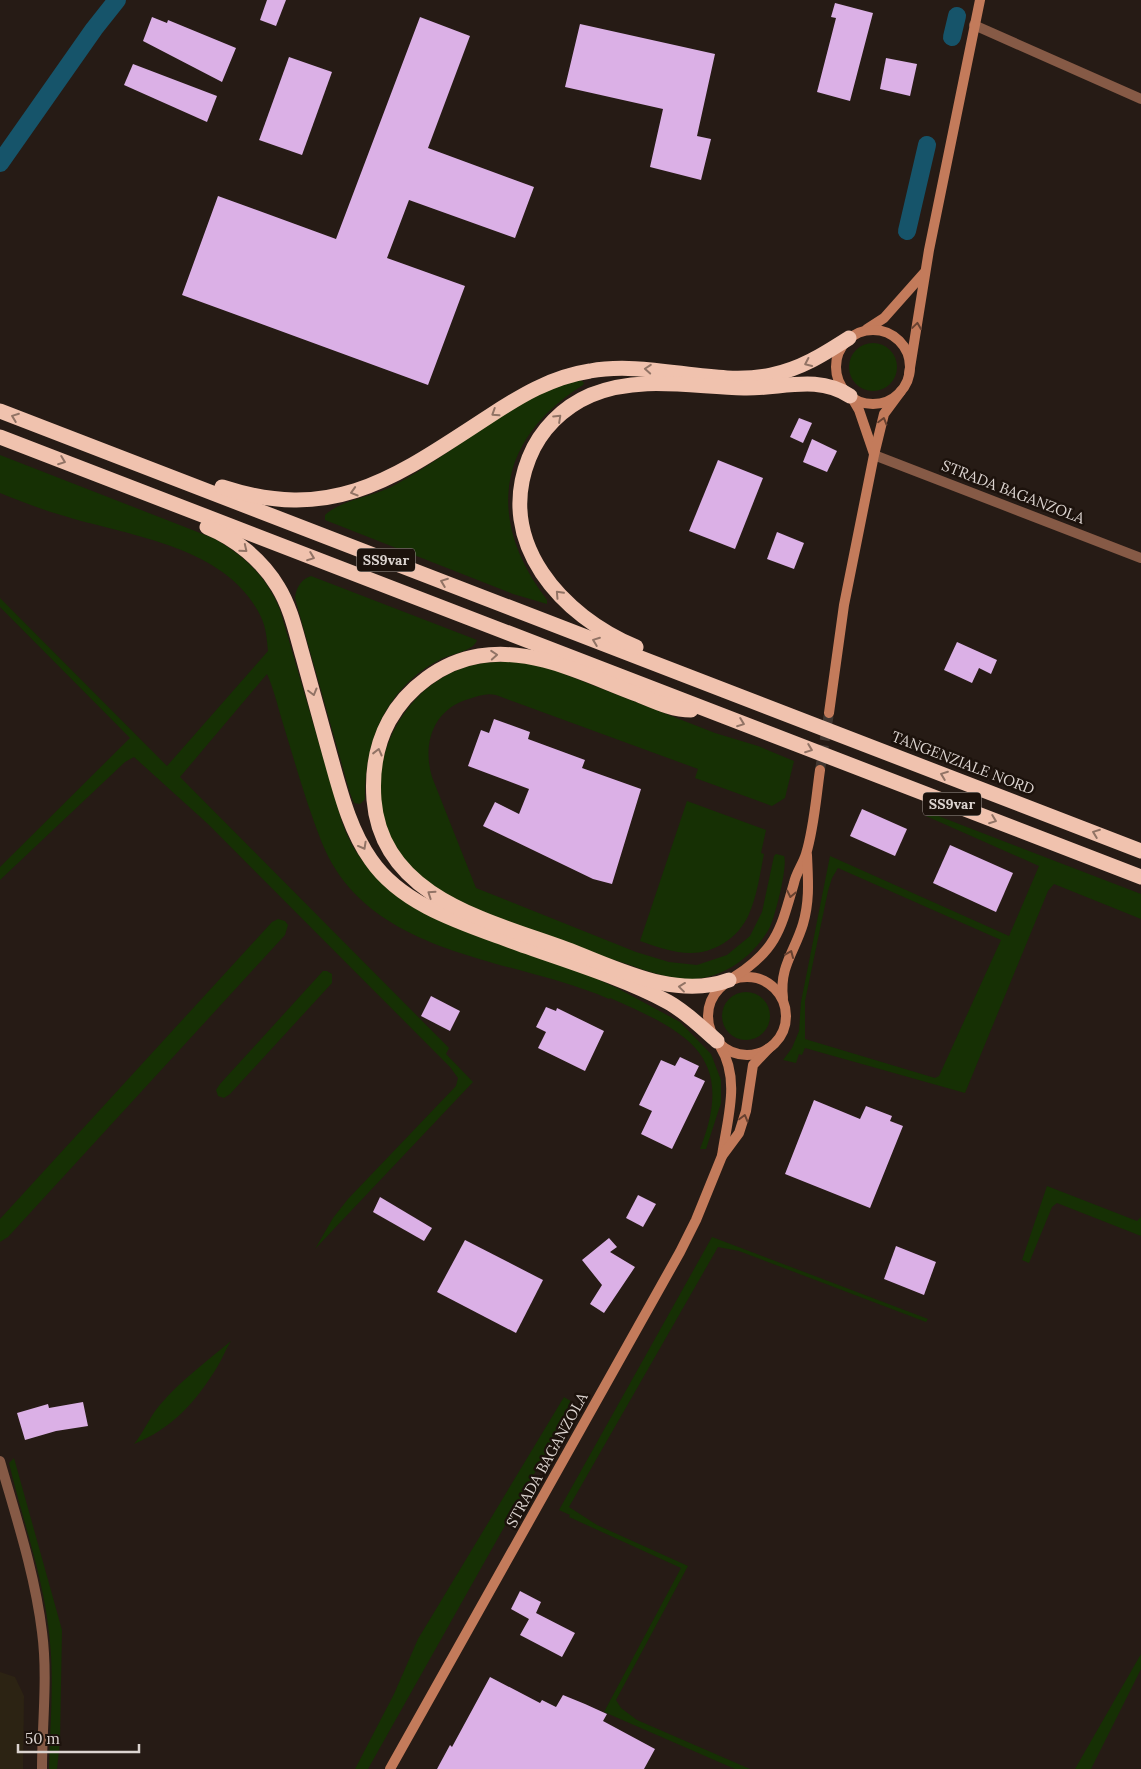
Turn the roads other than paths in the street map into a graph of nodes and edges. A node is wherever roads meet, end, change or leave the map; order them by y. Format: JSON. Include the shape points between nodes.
{"nodes":[{"id":1,"x":980,"y":0,"type":"edge"},
{"id":2,"x":974,"y":25,"type":"junction"},
{"id":3,"x":1141,"y":99,"type":"edge"},
{"id":4,"x":925,"y":272,"type":"junction"},
{"id":5,"x":854,"y":335,"type":"junction"},
{"id":6,"x":910,"y":374,"type":"junction"},
{"id":7,"x":901,"y":390,"type":"junction"},
{"id":8,"x":850,"y":396,"type":"junction"},
{"id":9,"x":0,"y":411,"type":"edge"},
{"id":10,"x":36,"y":425,"type":"junction"},
{"id":11,"x":0,"y":437,"type":"edge"},
{"id":12,"x":874,"y":455,"type":"junction"},
{"id":13,"x":124,"y":485,"type":"junction"},
{"id":14,"x":1141,"y":558,"type":"edge"},
{"id":15,"x":752,"y":701,"type":"junction"},
{"id":16,"x":828,"y":712,"type":"tunnel mouth"},
{"id":17,"x":716,"y":714,"type":"junction"},
{"id":18,"x":820,"y":770,"type":"tunnel mouth"},
{"id":19,"x":807,"y":848,"type":"junction"},
{"id":20,"x":1141,"y":851,"type":"edge"},
{"id":21,"x":1141,"y":877,"type":"edge"},
{"id":22,"x":729,"y":980,"type":"junction"},
{"id":23,"x":783,"y":1002,"type":"junction"},
{"id":24,"x":717,"y":1041,"type":"junction"},
{"id":25,"x":769,"y":1048,"type":"junction"},
{"id":26,"x":720,"y":1160,"type":"junction"},
{"id":27,"x":0,"y":1461,"type":"edge"},
{"id":28,"x":42,"y":1769,"type":"edge"},
{"id":29,"x":390,"y":1769,"type":"edge"}],
"edges":[{"from":1,"to":2,"type":"main road"},
{"from":2,"to":3,"type":"street"},
{"from":2,"to":4,"type":"main road"},
{"from":4,"to":5,"type":"main road","via":[[884,318]]},
{"from":6,"to":4,"type":"main road","one_way":true},
{"from":5,"to":6,"type":"main road","via":[[878,330],[889,333],[899,340],[908,355]]},
{"from":5,"to":8,"type":"main road","via":[[838,352],[836,370],[839,382]]},
{"from":5,"to":10,"type":"highway","one_way":true,"via":[[807,364],[762,377],[625,368],[592,370],[563,377],[520,396],[387,480],[344,495],[315,500],[270,499],[240,493],[114,447]]},
{"from":6,"to":7,"type":"main road"},
{"from":7,"to":8,"type":"main road","via":[[886,401],[874,404]]},
{"from":12,"to":7,"type":"main road","one_way":true,"via":[[884,414]]},
{"from":8,"to":12,"type":"main road","via":[[859,410]]},
{"from":15,"to":8,"type":"highway","one_way":true,"via":[[709,674],[606,632],[556,592],[533,558],[524,533],[520,498],[527,464],[538,439],[556,418],[577,402],[616,387],[657,384],[756,388],[807,382],[830,386]]},
{"from":10,"to":9,"type":"highway","number":"SS9var","one_way":true},
{"from":15,"to":10,"type":"highway","number":"SS9var","one_way":true},
{"from":11,"to":13,"type":"highway","number":"SS9var","one_way":true},
{"from":12,"to":14,"type":"street","name":"STRADA BAGANZOLA"},
{"from":12,"to":16,"type":"main road","via":[[844,605]]},
{"from":13,"to":17,"type":"highway","number":"SS9var","one_way":true},
{"from":13,"to":24,"type":"highway","one_way":true,"via":[[151,506],[232,540],[259,562],[278,586],[293,621],[350,819],[371,860],[389,880],[449,917],[663,1000],[689,1016]]},
{"from":20,"to":15,"type":"highway","name":"TANGENZIALE NORD","number":"SS9var","one_way":true},
{"from":17,"to":21,"type":"highway","number":"SS9var","one_way":true},
{"from":22,"to":17,"type":"highway","one_way":true,"via":[[691,988],[664,984],[449,904],[418,884],[393,855],[380,829],[373,794],[378,750],[398,707],[434,673],[477,656],[512,654],[538,658],[666,706]]},
{"from":18,"to":19,"type":"main road","name":"STRADA BAGANZOLA"},
{"from":19,"to":22,"type":"main road","name":"STRADA BAGANZOLA","one_way":true,"via":[[794,882],[787,914],[777,934],[756,961]]},
{"from":23,"to":19,"type":"main road","name":"STRADA BAGANZOLA","one_way":true,"via":[[785,968],[803,926],[807,904],[810,882]]},
{"from":22,"to":23,"type":"main road","via":[[742,977],[761,979],[772,986]]},
{"from":22,"to":24,"type":"main road","name":"STRADA BAGANZOLA","via":[[714,993],[709,1004],[708,1024]]},
{"from":23,"to":25,"type":"main road","name":"STRADA BAGANZOLA","via":[[786,1014],[784,1027]]},
{"from":24,"to":25,"type":"main road","via":[[726,1049],[745,1055]]},
{"from":24,"to":26,"type":"main road","name":"STRADA BAGANZOLA","via":[[732,1082]]},
{"from":26,"to":25,"type":"main road","name":"STRADA BAGANZOLA","one_way":true,"via":[[742,1126],[753,1065]]},
{"from":26,"to":29,"type":"main road","name":"STRADA BAGANZOLA","via":[[674,1264]]},
{"from":27,"to":28,"type":"street","via":[[22,1540],[42,1632]]}]}
